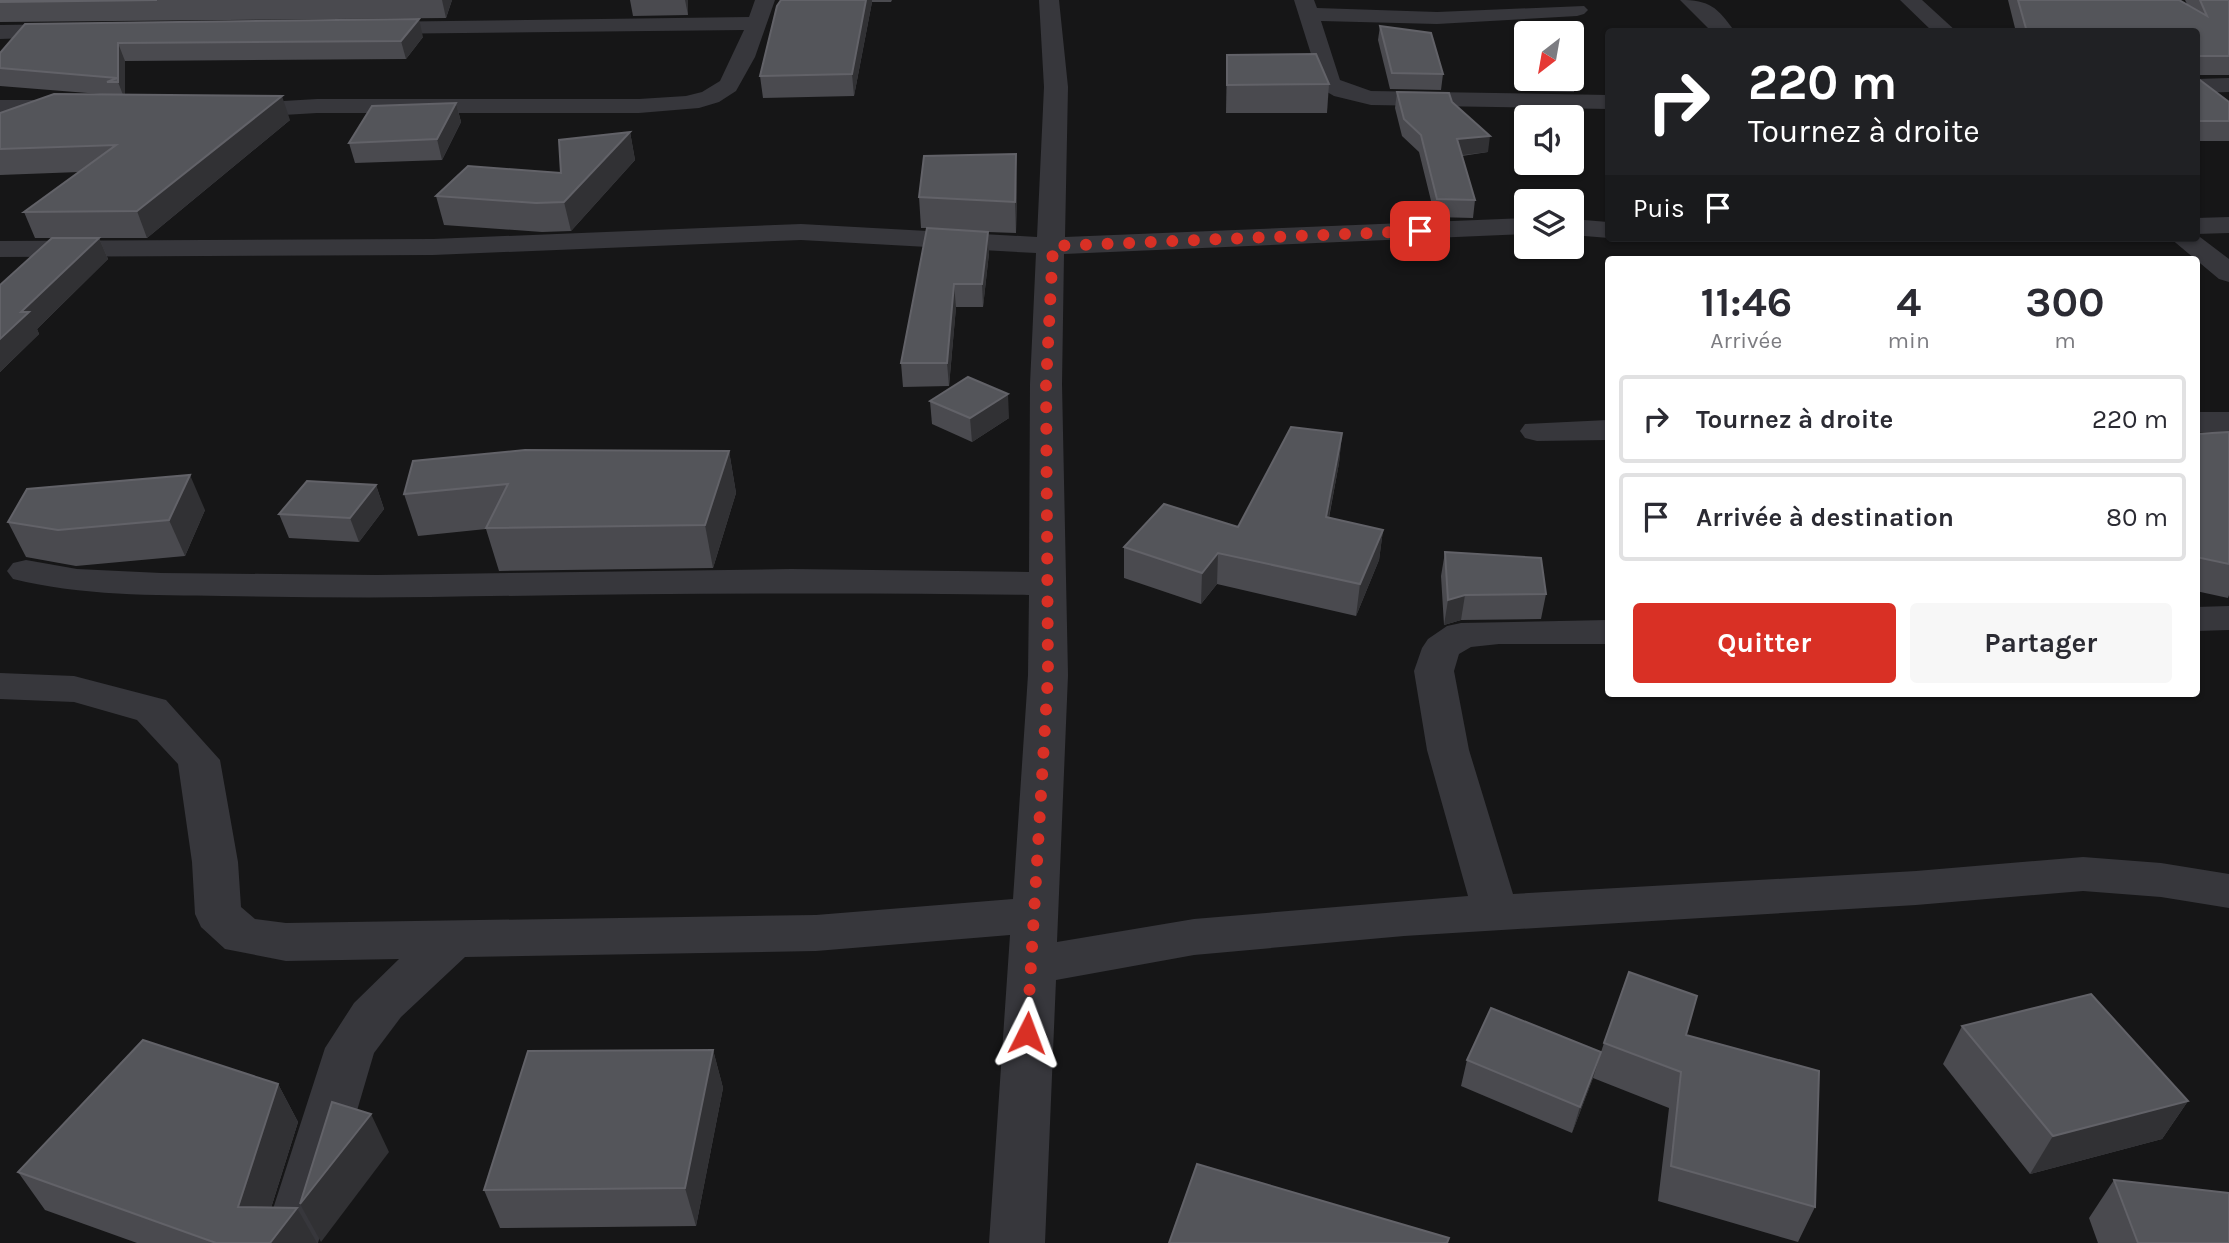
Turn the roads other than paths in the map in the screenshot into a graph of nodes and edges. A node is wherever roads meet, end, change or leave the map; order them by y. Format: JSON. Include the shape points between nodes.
{"nodes":[{"id":1,"x":765,"y":0,"type":"edge"},
{"id":2,"x":1049,"y":0,"type":"edge"},
{"id":3,"x":1690,"y":0,"type":"edge"},
{"id":4,"x":1910,"y":0,"type":"edge"},
{"id":5,"x":1307,"y":7,"type":"edge"},
{"id":6,"x":1577,"y":10,"type":"dead end"},
{"id":7,"x":757,"y":23,"type":"junction"},
{"id":8,"x":344,"y":28,"type":"edge"},
{"id":9,"x":1721,"y":28,"type":"edge"},
{"id":10,"x":1942,"y":28,"type":"edge"},
{"id":11,"x":96,"y":31,"type":"edge"},
{"id":12,"x":0,"y":32,"type":"edge"},
{"id":13,"x":2229,"y":85,"type":"edge"},
{"id":14,"x":2200,"y":86,"type":"edge"},
{"id":15,"x":1605,"y":102,"type":"edge"},
{"id":16,"x":0,"y":107,"type":"edge"},
{"id":17,"x":100,"y":107,"type":"edge"},
{"id":18,"x":204,"y":112,"type":"edge"},
{"id":19,"x":2229,"y":225,"type":"edge"},
{"id":20,"x":2200,"y":226,"type":"edge"},
{"id":21,"x":1514,"y":227,"type":"edge"},
{"id":22,"x":1584,"y":228,"type":"edge"},
{"id":23,"x":1605,"y":230,"type":"edge"},
{"id":24,"x":2188,"y":242,"type":"edge"},
{"id":25,"x":1053,"y":246,"type":"junction"},
{"id":26,"x":0,"y":249,"type":"edge"},
{"id":27,"x":2229,"y":273,"type":"edge"},
{"id":28,"x":2200,"y":422,"type":"edge"},
{"id":29,"x":2229,"y":422,"type":"edge"},
{"id":30,"x":1605,"y":430,"type":"edge"},
{"id":31,"x":1537,"y":431,"type":"dead end"},
{"id":32,"x":26,"y":570,"type":"dead end"},
{"id":33,"x":1047,"y":584,"type":"junction"},
{"id":34,"x":2229,"y":618,"type":"edge"},
{"id":35,"x":2200,"y":619,"type":"edge"},
{"id":36,"x":1605,"y":632,"type":"edge"},
{"id":37,"x":0,"y":686,"type":"edge"},
{"id":38,"x":2229,"y":891,"type":"edge"},
{"id":39,"x":1496,"y":913,"type":"junction"},
{"id":40,"x":1033,"y":915,"type":"junction"},
{"id":41,"x":454,"y":939,"type":"junction"},
{"id":42,"x":1030,"y":966,"type":"junction"},
{"id":43,"x":290,"y":1243,"type":"edge"},
{"id":44,"x":1017,"y":1243,"type":"edge"}],
"edges":[{"from":1,"to":7,"type":"street"},
{"from":2,"to":25,"type":"street","via":[[1056,87]]},
{"from":3,"to":9,"type":"street"},
{"from":4,"to":10,"type":"street"},
{"from":5,"to":6,"type":"street","via":[[1437,18]]},
{"from":5,"to":15,"type":"street","via":[[1330,84],[1342,91],[1371,98]]},
{"from":7,"to":8,"type":"street"},
{"from":7,"to":18,"type":"street","via":[[727,87],[681,103],[317,106]]},
{"from":11,"to":12,"type":"street"},
{"from":13,"to":14,"type":"street"},
{"from":16,"to":17,"type":"street"},
{"from":19,"to":20,"type":"street"},
{"from":21,"to":25,"type":"street"},
{"from":22,"to":23,"type":"street"},
{"from":24,"to":27,"type":"street"},
{"from":25,"to":26,"type":"street","via":[[801,232],[433,247]]},
{"from":25,"to":33,"type":"street","via":[[1046,384]]},
{"from":28,"to":29,"type":"street"},
{"from":30,"to":31,"type":"street"},
{"from":32,"to":33,"type":"street","via":[[77,580],[161,584],[777,580]]},
{"from":33,"to":40,"type":"street","via":[[1048,675]]},
{"from":34,"to":35,"type":"street"},
{"from":36,"to":39,"type":"street","via":[[1461,635],[1442,648],[1434,671],[1448,750]]},
{"from":37,"to":41,"type":"street","via":[[74,689],[150,710],[170,730],[199,760],[218,914],[242,936],[286,942]]},
{"from":38,"to":39,"type":"street","via":[[2083,874]]},
{"from":39,"to":42,"type":"street","via":[[1194,937]]},
{"from":40,"to":41,"type":"street","via":[[816,933]]},
{"from":40,"to":42,"type":"street"},
{"from":41,"to":43,"type":"street","via":[[384,1001],[350,1048]]},
{"from":42,"to":44,"type":"street"}]}
